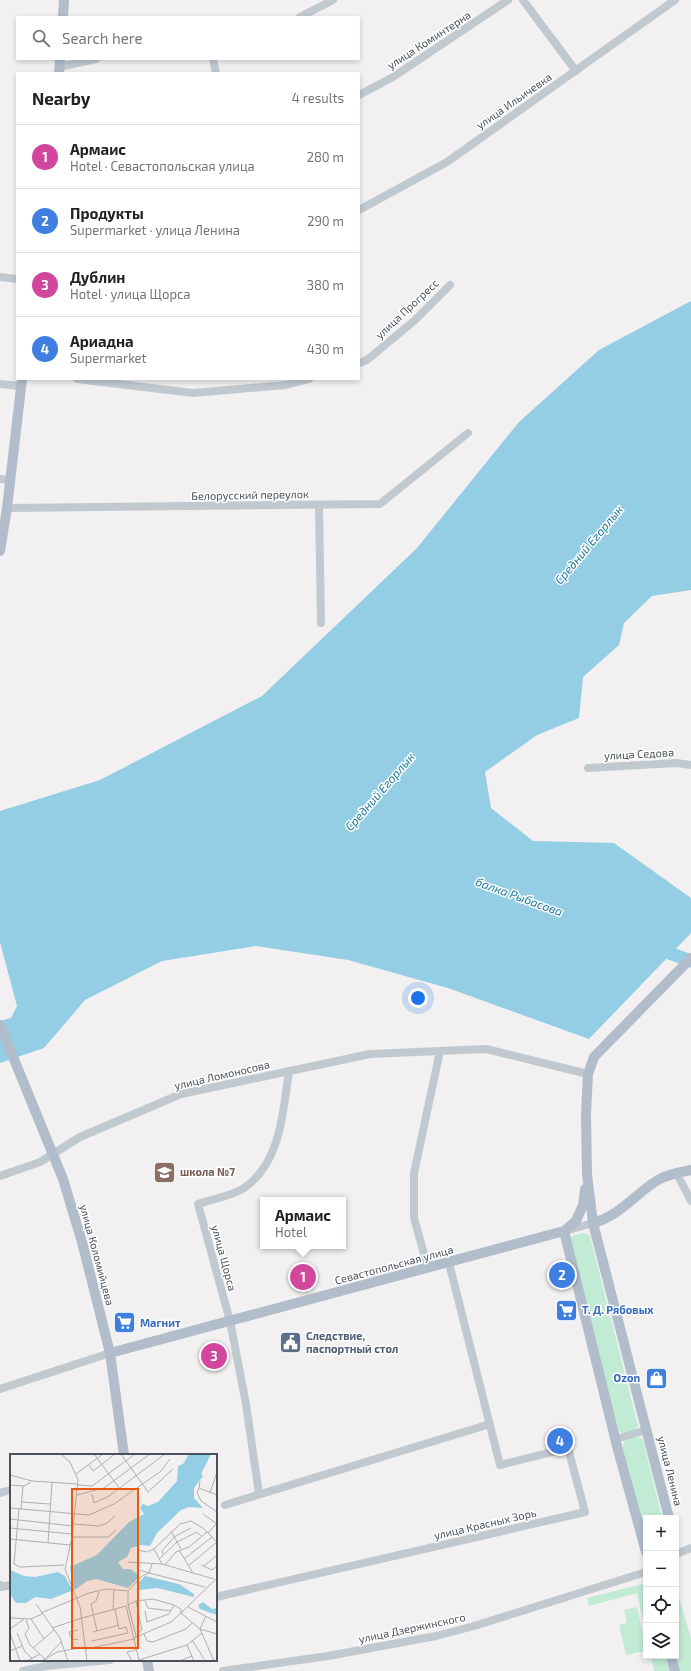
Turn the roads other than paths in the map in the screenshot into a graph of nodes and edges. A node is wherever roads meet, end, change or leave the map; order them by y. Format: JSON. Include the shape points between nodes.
{"nodes":[{"id":1,"x":64,"y":0,"type":"edge"},
{"id":2,"x":333,"y":0,"type":"edge"},
{"id":3,"x":507,"y":0,"type":"edge"},
{"id":4,"x":523,"y":0,"type":"edge"},
{"id":5,"x":675,"y":0,"type":"edge"},
{"id":6,"x":63,"y":16,"type":"edge"},
{"id":7,"x":302,"y":16,"type":"edge"},
{"id":8,"x":91,"y":60,"type":"edge"},
{"id":9,"x":213,"y":60,"type":"edge"},
{"id":10,"x":59,"y":66,"type":"edge"},
{"id":11,"x":576,"y":71,"type":"junction"},
{"id":12,"x":216,"y":72,"type":"edge"},
{"id":13,"x":360,"y":94,"type":"edge"},
{"id":14,"x":360,"y":209,"type":"edge"},
{"id":15,"x":0,"y":277,"type":"edge"},
{"id":16,"x":16,"y":279,"type":"edge"},
{"id":17,"x":450,"y":285,"type":"dead end"},
{"id":18,"x":360,"y":362,"type":"edge"},
{"id":19,"x":85,"y":380,"type":"edge"},
{"id":20,"x":305,"y":380,"type":"edge"},
{"id":21,"x":21,"y":383,"type":"edge"},
{"id":22,"x":0,"y":384,"type":"edge"},
{"id":23,"x":468,"y":433,"type":"dead end"},
{"id":24,"x":5,"y":479,"type":"edge"},
{"id":25,"x":319,"y":505,"type":"junction"},
{"id":26,"x":7,"y":508,"type":"junction"},
{"id":27,"x":0,"y":551,"type":"edge"},
{"id":28,"x":321,"y":623,"type":"dead end"},
{"id":29,"x":691,"y":765,"type":"edge"},
{"id":30,"x":588,"y":768,"type":"dead end"},
{"id":31,"x":691,"y":958,"type":"edge"},
{"id":32,"x":0,"y":1025,"type":"edge"},
{"id":33,"x":440,"y":1051,"type":"junction"},
{"id":34,"x":289,"y":1071,"type":"junction"},
{"id":35,"x":588,"y":1074,"type":"junction"},
{"id":36,"x":52,"y":1154,"type":"junction"},
{"id":37,"x":691,"y":1170,"type":"edge"},
{"id":38,"x":676,"y":1172,"type":"junction"},
{"id":39,"x":587,"y":1174,"type":"junction"},
{"id":40,"x":0,"y":1176,"type":"edge"},
{"id":41,"x":691,"y":1201,"type":"edge"},
{"id":42,"x":593,"y":1223,"type":"junction"},
{"id":43,"x":564,"y":1231,"type":"junction"},
{"id":44,"x":449,"y":1263,"type":"junction"},
{"id":45,"x":428,"y":1268,"type":"junction"},
{"id":46,"x":230,"y":1321,"type":"junction"},
{"id":47,"x":110,"y":1354,"type":"junction"},
{"id":48,"x":0,"y":1389,"type":"edge"},
{"id":49,"x":490,"y":1424,"type":"junction"},
{"id":50,"x":647,"y":1430,"type":"junction"},
{"id":51,"x":616,"y":1439,"type":"junction"},
{"id":52,"x":124,"y":1454,"type":"edge"},
{"id":53,"x":10,"y":1490,"type":"edge"},
{"id":54,"x":0,"y":1493,"type":"edge"},
{"id":55,"x":259,"y":1494,"type":"junction"},
{"id":56,"x":225,"y":1505,"type":"dead end"},
{"id":57,"x":668,"y":1515,"type":"edge"},
{"id":58,"x":691,"y":1548,"type":"edge"},
{"id":59,"x":646,"y":1551,"type":"edge"},
{"id":60,"x":679,"y":1553,"type":"edge"},
{"id":61,"x":643,"y":1573,"type":"edge"},
{"id":62,"x":0,"y":1585,"type":"edge"},
{"id":63,"x":10,"y":1585,"type":"edge"},
{"id":64,"x":217,"y":1597,"type":"edge"},
{"id":65,"x":672,"y":1659,"type":"edge"},
{"id":66,"x":99,"y":1661,"type":"edge"},
{"id":67,"x":147,"y":1661,"type":"edge"},
{"id":68,"x":23,"y":1671,"type":"edge"},
{"id":69,"x":149,"y":1671,"type":"edge"},
{"id":70,"x":223,"y":1671,"type":"edge"},
{"id":71,"x":675,"y":1671,"type":"edge"}],
"edges":[{"from":1,"to":6,"type":"main road"},
{"from":2,"to":7,"type":"street"},
{"from":3,"to":13,"type":"street","name":"улица Коминтерна","via":[[394,77]]},
{"from":4,"to":11,"type":"street"},
{"from":5,"to":11,"type":"street","name":"улица Ильичевка"},
{"from":8,"to":10,"type":"street"},
{"from":9,"to":12,"type":"street"},
{"from":11,"to":14,"type":"street","name":"улица Ильичевка","via":[[447,162]]},
{"from":15,"to":16,"type":"street"},
{"from":17,"to":18,"type":"street","name":"улица Прогресс","via":[[414,321],[367,360]]},
{"from":19,"to":20,"type":"street","via":[[193,393],[286,385]]},
{"from":21,"to":22,"type":"street"},
{"from":21,"to":24,"type":"main road"},
{"from":23,"to":25,"type":"street","name":"Белорусский переулок","via":[[380,504]]},
{"from":24,"to":26,"type":"main road"},
{"from":25,"to":26,"type":"street","name":"Белорусский переулок"},
{"from":25,"to":28,"type":"street"},
{"from":26,"to":27,"type":"main road"},
{"from":29,"to":30,"type":"street","name":"улица Седова","via":[[676,763]]},
{"from":31,"to":35,"type":"main road","via":[[594,1057]]},
{"from":32,"to":36,"type":"main road","name":"улица Коломийцева"},
{"from":33,"to":34,"type":"street","name":"улица Ломоносова","via":[[370,1054]]},
{"from":33,"to":35,"type":"street","name":"улица Ломоносова","via":[[486,1049]]},
{"from":33,"to":45,"type":"street","via":[[414,1173],[414,1218]]},
{"from":34,"to":36,"type":"street","name":"улица Ломоносова","via":[[181,1094],[80,1137]]},
{"from":34,"to":46,"type":"street","name":"улица Щорса","via":[[282,1120],[274,1151],[258,1177],[243,1189],[198,1204]]},
{"from":35,"to":39,"type":"main road"},
{"from":36,"to":40,"type":"street","name":"улица Ломоносова","via":[[40,1162]]},
{"from":36,"to":47,"type":"main road","name":"улица Коломийцева","via":[[63,1179],[82,1242]]},
{"from":37,"to":38,"type":"main road","name":"Севастопольская улица"},
{"from":38,"to":41,"type":"street"},
{"from":38,"to":42,"type":"main road","name":"Севастопольская улица","via":[[658,1180],[624,1208]]},
{"from":39,"to":42,"type":"main road","name":"улица Ленина"},
{"from":39,"to":43,"type":"main road","via":[[583,1205],[576,1221]]},
{"from":42,"to":43,"type":"street","name":"Севастопольская улица"},
{"from":42,"to":50,"type":"main road","name":"улица Ленина"},
{"from":43,"to":44,"type":"main road","name":"Севастопольская улица"},
{"from":43,"to":51,"type":"main road"},
{"from":44,"to":45,"type":"main road","name":"Севастопольская улица"},
{"from":44,"to":49,"type":"street"},
{"from":45,"to":46,"type":"main road","name":"Севастопольская улица"},
{"from":46,"to":47,"type":"main road","name":"Севастопольская улица"},
{"from":46,"to":55,"type":"street","name":"улица Щорса","via":[[246,1404]]},
{"from":47,"to":48,"type":"street","name":"Севастопольская улица"},
{"from":47,"to":52,"type":"main road","name":"улица Коломийцева"},
{"from":49,"to":55,"type":"street"},
{"from":49,"to":64,"type":"street","name":"улица Красных Зорь","via":[[500,1465],[568,1448],[585,1512]]},
{"from":50,"to":51,"type":"street","name":"улица Ленина"},
{"from":50,"to":57,"type":"main road","name":"улица Ленина"},
{"from":51,"to":59,"type":"main road"},
{"from":53,"to":54,"type":"street"},
{"from":55,"to":56,"type":"street"},
{"from":58,"to":60,"type":"street"},
{"from":61,"to":70,"type":"street","name":"улица Дзержинского","via":[[436,1636],[328,1656]]},
{"from":62,"to":63,"type":"street"},
{"from":65,"to":71,"type":"main road"},
{"from":66,"to":68,"type":"street"},
{"from":67,"to":69,"type":"main road"}]}
